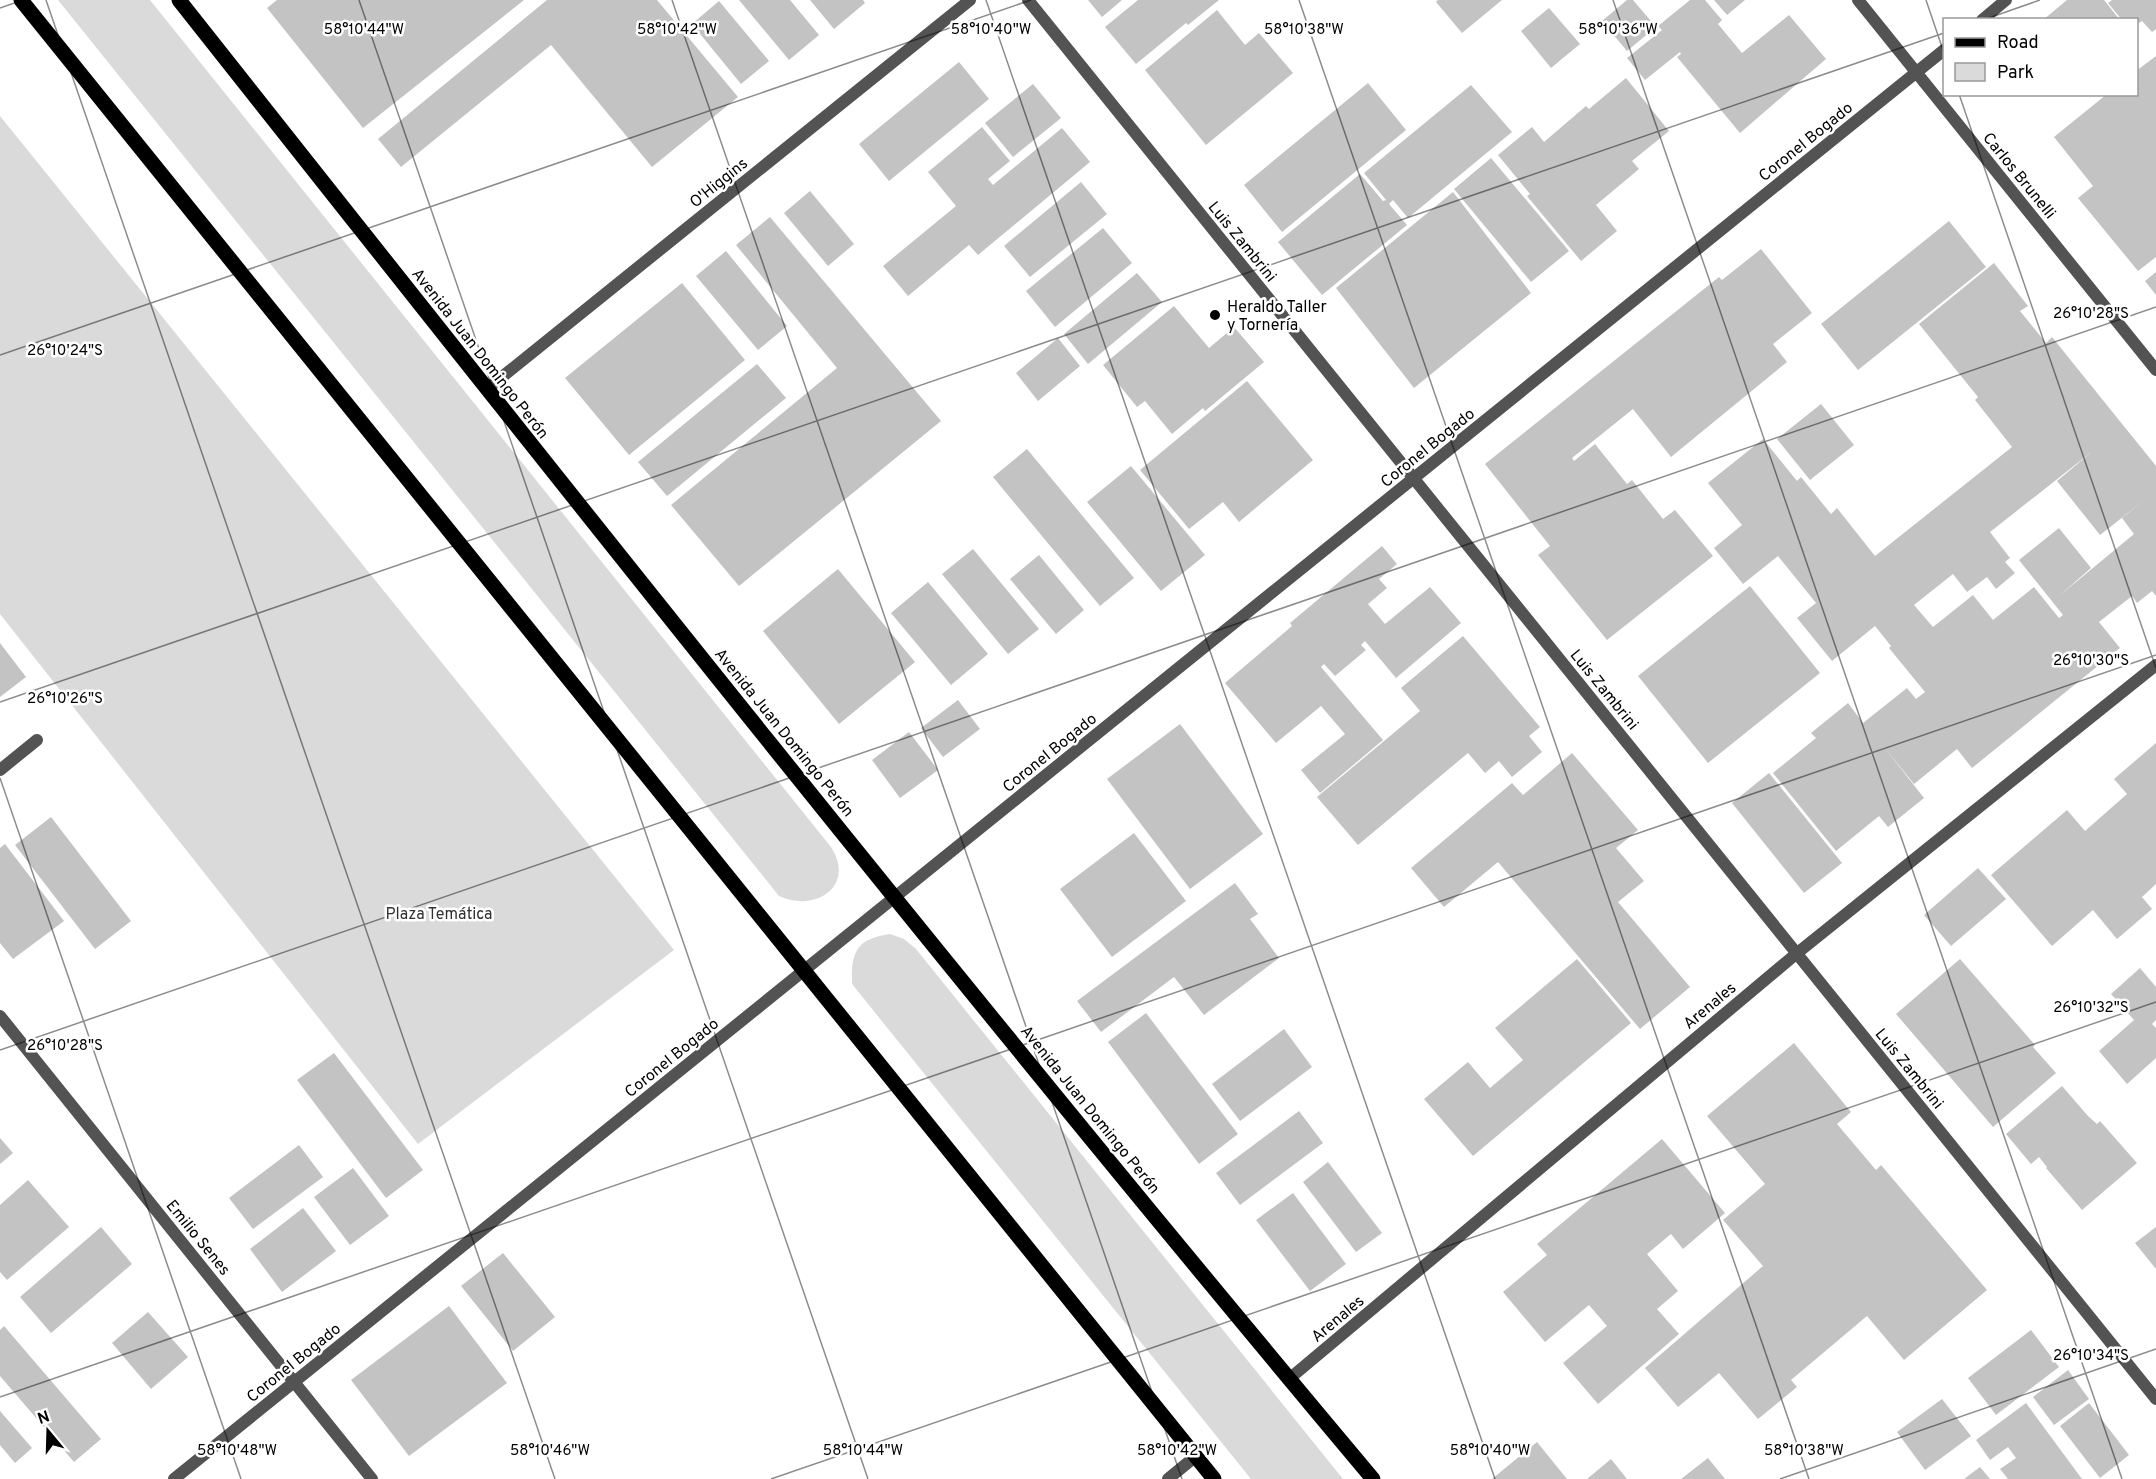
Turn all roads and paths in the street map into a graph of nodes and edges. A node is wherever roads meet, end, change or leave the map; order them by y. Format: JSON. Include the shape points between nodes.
{"nodes":[{"id":1,"x":21,"y":0,"type":"edge"},
{"id":2,"x":179,"y":0,"type":"edge"},
{"id":3,"x":970,"y":0,"type":"edge"},
{"id":4,"x":1028,"y":0,"type":"edge"},
{"id":5,"x":1858,"y":0,"type":"edge"},
{"id":6,"x":2006,"y":0,"type":"edge"},
{"id":7,"x":1984,"y":18,"type":"edge"},
{"id":8,"x":1943,"y":51,"type":"edge"},
{"id":9,"x":1917,"y":72,"type":"junction"},
{"id":10,"x":2156,"y":370,"type":"edge"},
{"id":11,"x":487,"y":389,"type":"junction"},
{"id":12,"x":1414,"y":479,"type":"junction"},
{"id":13,"x":2156,"y":664,"type":"edge"},
{"id":14,"x":37,"y":740,"type":"dead end"},
{"id":15,"x":0,"y":770,"type":"edge"},
{"id":16,"x":894,"y":898,"type":"junction"},
{"id":17,"x":1796,"y":954,"type":"junction"},
{"id":18,"x":805,"y":970,"type":"junction"},
{"id":19,"x":0,"y":1016,"type":"edge"},
{"id":20,"x":1289,"y":1379,"type":"junction"},
{"id":21,"x":294,"y":1382,"type":"junction"},
{"id":22,"x":2156,"y":1399,"type":"edge"},
{"id":23,"x":1196,"y":1456,"type":"junction"},
{"id":24,"x":174,"y":1479,"type":"edge"},
{"id":25,"x":372,"y":1479,"type":"edge"},
{"id":26,"x":1168,"y":1479,"type":"edge"},
{"id":27,"x":1214,"y":1479,"type":"edge"},
{"id":28,"x":1373,"y":1479,"type":"edge"}],
"edges":[{"from":1,"to":18,"type":"main road"},
{"from":2,"to":11,"type":"main road","name":"Avenida Juan Domingo Perón"},
{"from":3,"to":11,"type":"street","name":"O'Higgins"},
{"from":4,"to":12,"type":"street","name":"Luis Zambrini"},
{"from":5,"to":9,"type":"street","name":"Carlos Brunelli"},
{"from":6,"to":7,"type":"street"},
{"from":8,"to":9,"type":"street","name":"Coronel Bogado"},
{"from":9,"to":10,"type":"street","name":"Carlos Brunelli"},
{"from":9,"to":12,"type":"street","name":"Coronel Bogado"},
{"from":11,"to":16,"type":"main road","name":"Avenida Juan Domingo Perón"},
{"from":12,"to":16,"type":"street","name":"Coronel Bogado"},
{"from":12,"to":17,"type":"street","name":"Luis Zambrini"},
{"from":13,"to":17,"type":"street","name":"Arenales"},
{"from":14,"to":15,"type":"street"},
{"from":16,"to":18,"type":"street","name":"Coronel Bogado"},
{"from":16,"to":20,"type":"main road","name":"Avenida Juan Domingo Perón"},
{"from":17,"to":20,"type":"street","name":"Arenales"},
{"from":17,"to":22,"type":"street","name":"Luis Zambrini"},
{"from":18,"to":21,"type":"street","name":"Coronel Bogado"},
{"from":18,"to":23,"type":"main road"},
{"from":19,"to":21,"type":"street","name":"Emilio Senes"},
{"from":20,"to":28,"type":"main road","name":"Avenida Juan Domingo Perón"},
{"from":21,"to":24,"type":"street","name":"Coronel Bogado"},
{"from":21,"to":25,"type":"street","name":"Emilio Senes"},
{"from":23,"to":26,"type":"street"},
{"from":23,"to":27,"type":"main road"}]}
